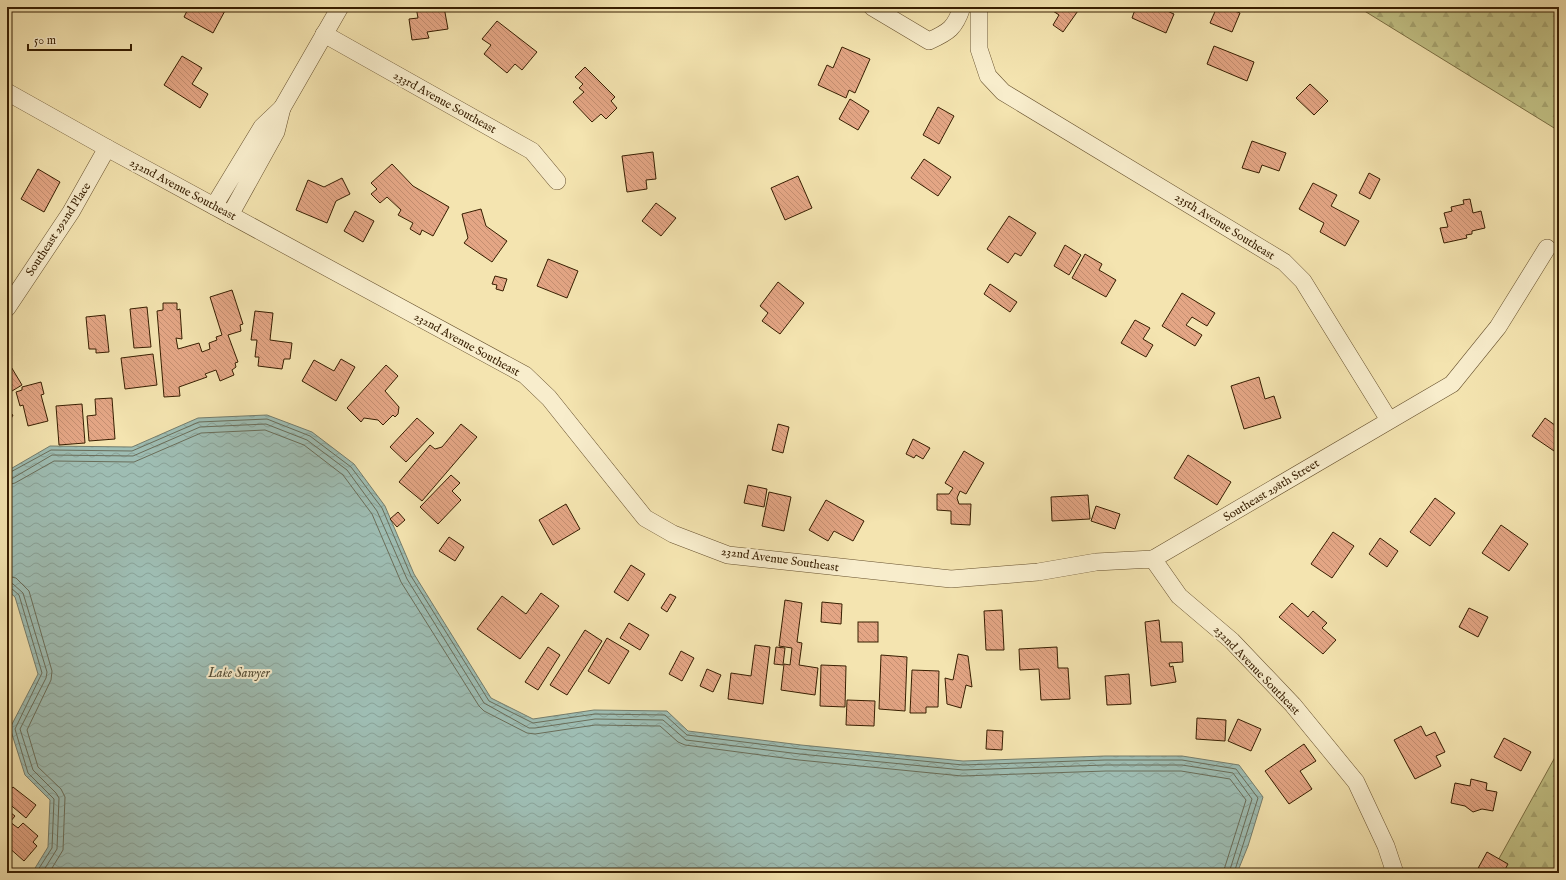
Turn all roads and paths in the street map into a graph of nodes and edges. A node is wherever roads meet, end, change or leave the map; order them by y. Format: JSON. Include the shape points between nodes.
{"nodes":[{"id":1,"x":340,"y":7,"type":"edge"},
{"id":2,"x":872,"y":7,"type":"edge"},
{"id":3,"x":962,"y":7,"type":"edge"},
{"id":4,"x":979,"y":7,"type":"edge"},
{"id":5,"x":324,"y":34,"type":"junction"},
{"id":6,"x":7,"y":92,"type":"edge"},
{"id":7,"x":282,"y":108,"type":"junction"},
{"id":8,"x":107,"y":148,"type":"junction"},
{"id":9,"x":557,"y":181,"type":"dead end"},
{"id":10,"x":214,"y":206,"type":"junction"},
{"id":11,"x":230,"y":215,"type":"junction"},
{"id":12,"x":1547,"y":248,"type":"dead end"},
{"id":13,"x":7,"y":308,"type":"edge"},
{"id":14,"x":1389,"y":420,"type":"junction"},
{"id":15,"x":1153,"y":559,"type":"junction"},
{"id":16,"x":1395,"y":873,"type":"edge"}],
"edges":[{"from":1,"to":5,"type":"street"},
{"from":2,"to":3,"type":"street","via":[[929,40],[948,32],[957,21]]},
{"from":4,"to":14,"type":"street","name":"235th Avenue Southeast","via":[[979,49],[988,76],[1003,92],[1284,262],[1303,281]]},
{"from":5,"to":7,"type":"street"},
{"from":5,"to":9,"type":"street","name":"233rd Avenue Southeast","via":[[532,151]]},
{"from":6,"to":8,"type":"street","name":"232nd Avenue Southeast"},
{"from":7,"to":10,"type":"street","via":[[262,127]]},
{"from":7,"to":11,"type":"street","via":[[276,132]]},
{"from":8,"to":10,"type":"street","name":"232nd Avenue Southeast"},
{"from":8,"to":13,"type":"street","name":"Southeast 292nd Place","via":[[71,212]]},
{"from":10,"to":11,"type":"street","name":"232nd Avenue Southeast"},
{"from":11,"to":15,"type":"street","name":"232nd Avenue Southeast","via":[[525,375],[549,398],[645,518],[673,534],[705,547],[736,556],[952,579],[1038,572],[1096,562]]},
{"from":12,"to":14,"type":"street","name":"Southeast 298th Street","via":[[1498,327],[1452,384]]},
{"from":14,"to":15,"type":"street","name":"Southeast 298th Street"},
{"from":15,"to":16,"type":"street","name":"232nd Avenue Southeast","via":[[1179,596],[1232,641],[1293,705],[1356,782],[1386,846]]}]}
